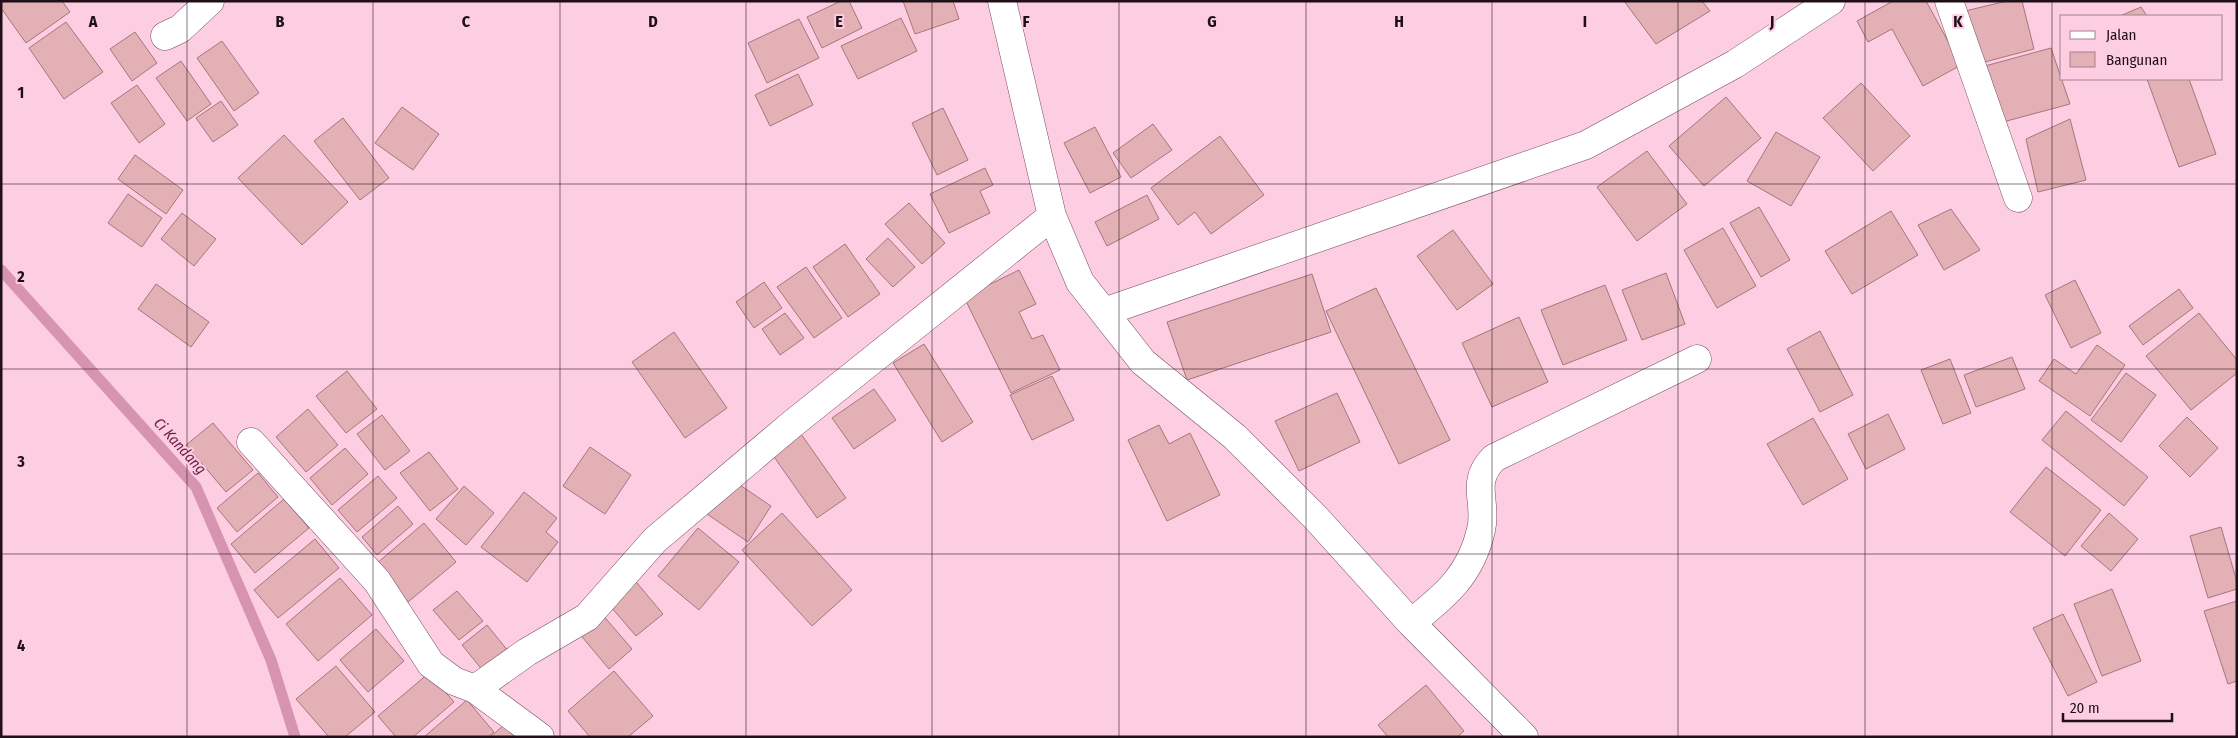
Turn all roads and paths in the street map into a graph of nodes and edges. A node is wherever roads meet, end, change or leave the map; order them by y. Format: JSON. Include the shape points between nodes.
{"nodes":[{"id":1,"x":210,"y":1,"type":"edge"},
{"id":2,"x":1002,"y":1,"type":"edge"},
{"id":3,"x":1831,"y":1,"type":"edge"},
{"id":4,"x":1949,"y":1,"type":"edge"},
{"id":5,"x":165,"y":36,"type":"dead end"},
{"id":6,"x":2018,"y":198,"type":"dead end"},
{"id":7,"x":1052,"y":216,"type":"junction"},
{"id":8,"x":1104,"y":312,"type":"junction"},
{"id":9,"x":1697,"y":359,"type":"dead end"},
{"id":10,"x":252,"y":442,"type":"dead end"},
{"id":11,"x":1411,"y":623,"type":"junction"},
{"id":12,"x":475,"y":689,"type":"junction"},
{"id":13,"x":540,"y":737,"type":"edge"},
{"id":14,"x":1524,"y":737,"type":"edge"}],
"edges":[{"from":1,"to":5,"type":"street","via":[[180,29]]},
{"from":2,"to":7,"type":"street"},
{"from":3,"to":8,"type":"street","via":[[1735,64],[1586,145]]},
{"from":4,"to":6,"type":"street"},
{"from":7,"to":8,"type":"street","via":[[1080,282]]},
{"from":7,"to":12,"type":"street","via":[[799,419],[662,534],[587,618],[527,652]]},
{"from":8,"to":11,"type":"street","via":[[1143,362],[1235,437],[1316,518]]},
{"from":9,"to":11,"type":"street","via":[[1494,458],[1484,468],[1480,480],[1482,529],[1470,562],[1448,594]]},
{"from":10,"to":12,"type":"street","via":[[377,581],[431,664],[454,681]]},
{"from":11,"to":14,"type":"street"},
{"from":12,"to":13,"type":"street"}]}
